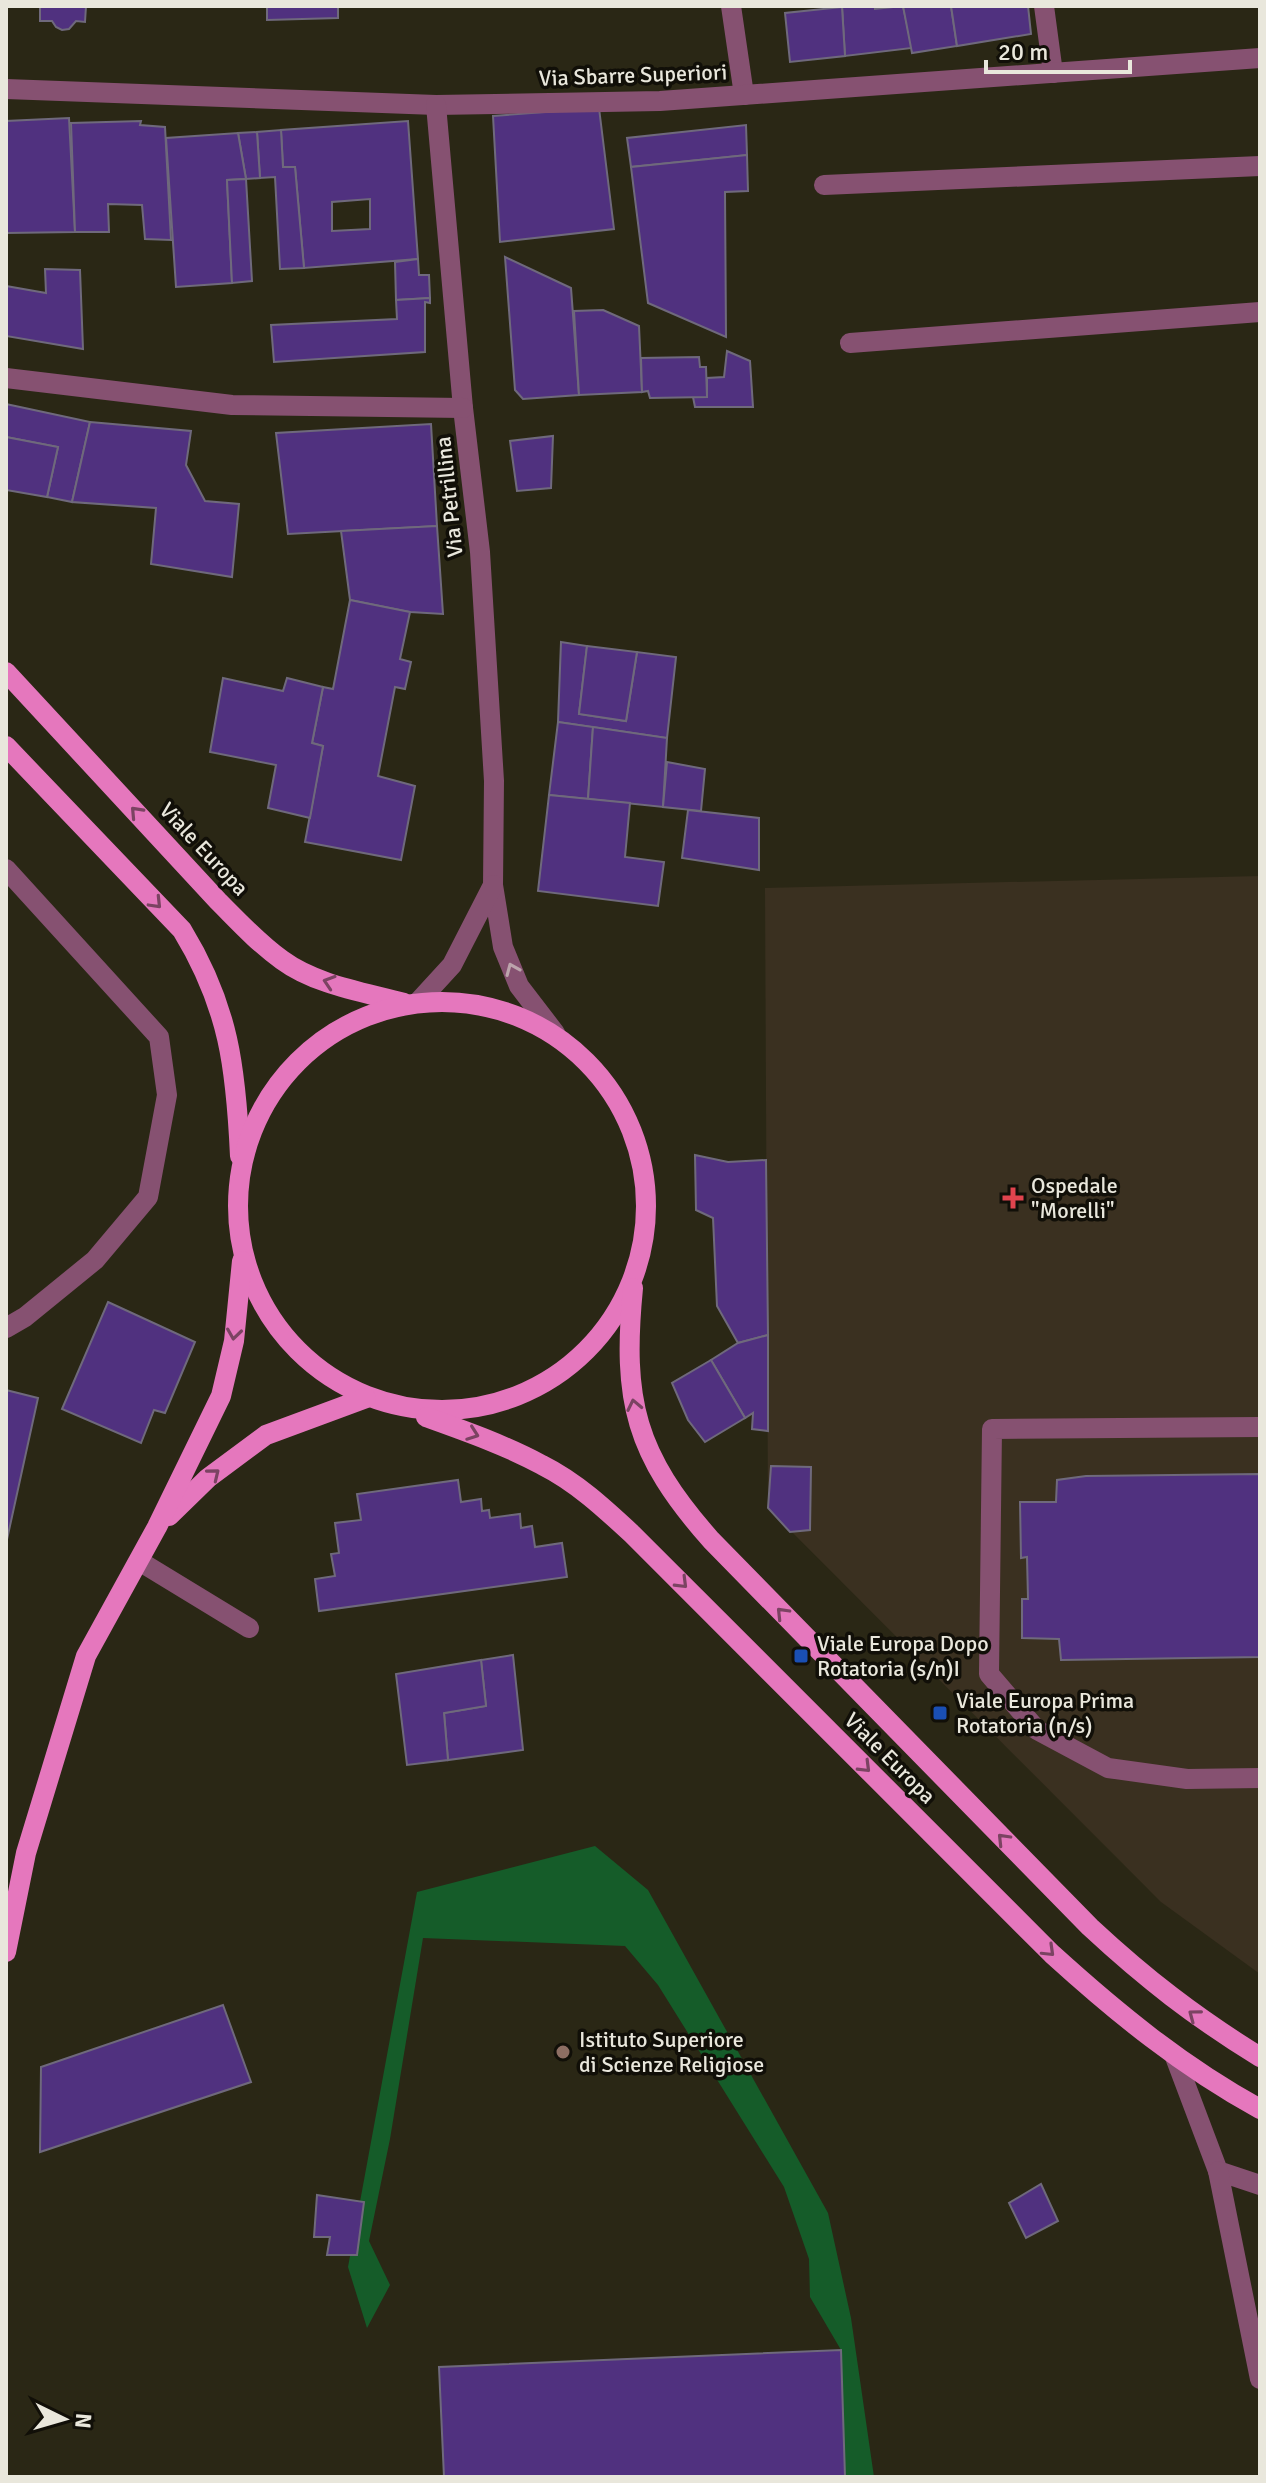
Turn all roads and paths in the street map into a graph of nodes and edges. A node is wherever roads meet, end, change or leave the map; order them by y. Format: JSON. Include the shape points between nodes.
{"nodes":[{"id":1,"x":731,"y":6,"type":"edge"},
{"id":2,"x":1044,"y":6,"type":"edge"},
{"id":3,"x":1260,"y":58,"type":"edge"},
{"id":4,"x":1053,"y":73,"type":"junction"},
{"id":5,"x":6,"y":89,"type":"edge"},
{"id":6,"x":744,"y":95,"type":"junction"},
{"id":7,"x":436,"y":105,"type":"junction"},
{"id":8,"x":1260,"y":166,"type":"edge"},
{"id":9,"x":824,"y":185,"type":"dead end"},
{"id":10,"x":1260,"y":312,"type":"edge"},
{"id":11,"x":850,"y":343,"type":"dead end"},
{"id":12,"x":6,"y":378,"type":"edge"},
{"id":13,"x":463,"y":408,"type":"junction"},
{"id":14,"x":6,"y":672,"type":"edge"},
{"id":15,"x":6,"y":746,"type":"edge"},
{"id":16,"x":6,"y":869,"type":"edge"},
{"id":17,"x":493,"y":885,"type":"junction"},
{"id":18,"x":411,"y":1002,"type":"junction"},
{"id":19,"x":555,"y":1033,"type":"junction"},
{"id":20,"x":240,"y":1169,"type":"junction"},
{"id":21,"x":243,"y":1257,"type":"junction"},
{"id":22,"x":634,"y":1280,"type":"junction"},
{"id":23,"x":6,"y":1328,"type":"edge"},
{"id":24,"x":366,"y":1398,"type":"junction"},
{"id":25,"x":399,"y":1408,"type":"junction"},
{"id":26,"x":1260,"y":1427,"type":"edge"},
{"id":27,"x":157,"y":1527,"type":"junction"},
{"id":28,"x":139,"y":1561,"type":"junction"},
{"id":29,"x":249,"y":1628,"type":"dead end"},
{"id":30,"x":1260,"y":1778,"type":"edge"},
{"id":31,"x":6,"y":1952,"type":"edge"},
{"id":32,"x":1175,"y":2057,"type":"junction"},
{"id":33,"x":1260,"y":2057,"type":"edge"},
{"id":34,"x":1260,"y":2109,"type":"edge"},
{"id":35,"x":1218,"y":2171,"type":"junction"},
{"id":36,"x":1260,"y":2185,"type":"edge"},
{"id":37,"x":1260,"y":2379,"type":"edge"}],
"edges":[{"from":1,"to":6,"type":"street"},
{"from":2,"to":4,"type":"street"},
{"from":3,"to":4,"type":"street","name":"Via Sbarre Superiori"},
{"from":4,"to":6,"type":"street","name":"Via Sbarre Superiori"},
{"from":5,"to":7,"type":"street","name":"Via Sbarre Superiori"},
{"from":6,"to":7,"type":"street","name":"Via Sbarre Superiori"},
{"from":7,"to":13,"type":"street","name":"Via Petrillina"},
{"from":8,"to":9,"type":"street"},
{"from":10,"to":11,"type":"street"},
{"from":12,"to":13,"type":"street","via":[[232,405]]},
{"from":13,"to":17,"type":"street","name":"Via Petrillina","via":[[482,582],[494,781]]},
{"from":18,"to":14,"type":"main road","name":"Viale Europa","one_way":true,"via":[[321,980],[284,961],[252,935]]},
{"from":15,"to":20,"type":"main road","one_way":true,"via":[[182,930],[202,963],[233,1057]]},
{"from":16,"to":23,"type":"street","via":[[159,1037],[167,1095],[148,1197],[95,1260]]},
{"from":17,"to":18,"type":"street","via":[[452,965]]},
{"from":19,"to":17,"type":"street","name":"Via Petrillina","one_way":true,"via":[[519,986],[503,947]]},
{"from":18,"to":19,"type":"main road","via":[[490,1005]]},
{"from":18,"to":20,"type":"main road","via":[[346,1024],[297,1060],[260,1110]]},
{"from":19,"to":22,"type":"main road","via":[[606,1081],[638,1143],[648,1212]]},
{"from":20,"to":21,"type":"main road","via":[[237,1213]]},
{"from":21,"to":24,"type":"main road","via":[[269,1316],[302,1355]]},
{"from":21,"to":27,"type":"main road","one_way":true,"via":[[234,1341],[221,1396]]},
{"from":22,"to":25,"type":"main road","via":[[606,1331],[565,1372],[513,1400],[457,1412]]},
{"from":33,"to":22,"type":"main road","name":"Viale Europa","one_way":true,"via":[[1202,2022],[1090,1927],[679,1505],[643,1438],[633,1404],[628,1368]]},
{"from":24,"to":25,"type":"main road"},
{"from":27,"to":24,"type":"main road","one_way":true,"via":[[208,1478],[266,1435]]},
{"from":25,"to":32,"type":"main road","name":"Viale Europa","one_way":true,"via":[[483,1437],[544,1465],[591,1496],[1052,1954]]},
{"from":26,"to":30,"type":"street","via":[[992,1429],[989,1674],[1037,1730],[1108,1768],[1187,1779]]},
{"from":27,"to":28,"type":"main road"},
{"from":28,"to":29,"type":"street"},
{"from":28,"to":31,"type":"main road","via":[[86,1656],[26,1853]]},
{"from":32,"to":34,"type":"main road","name":"Viale Europa"},
{"from":32,"to":35,"type":"street"},
{"from":35,"to":36,"type":"street"},
{"from":35,"to":37,"type":"street"}]}
